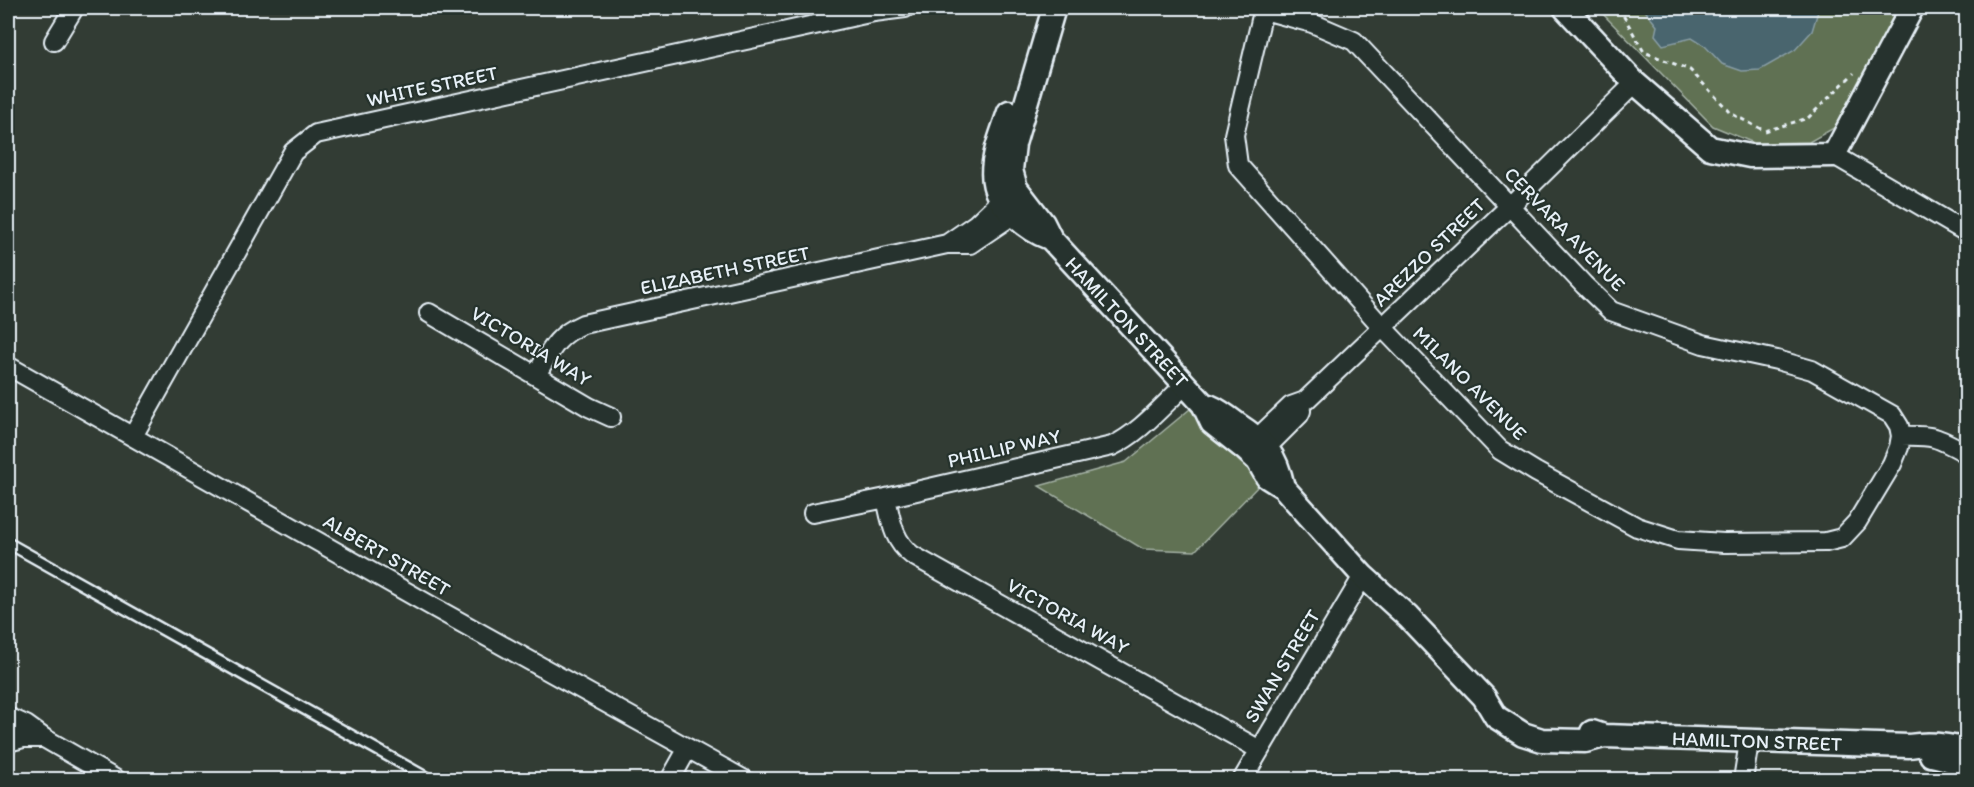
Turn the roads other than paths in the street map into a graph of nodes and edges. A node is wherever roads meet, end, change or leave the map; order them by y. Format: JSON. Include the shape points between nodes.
{"nodes":[{"id":1,"x":74,"y":8,"type":"edge"},
{"id":2,"x":904,"y":8,"type":"edge"},
{"id":3,"x":1047,"y":8,"type":"edge"},
{"id":4,"x":1565,"y":8,"type":"edge"},
{"id":5,"x":1912,"y":8,"type":"edge"},
{"id":6,"x":1264,"y":9,"type":"edge"},
{"id":7,"x":873,"y":10,"type":"edge"},
{"id":8,"x":54,"y":41,"type":"dead end"},
{"id":9,"x":1635,"y":83,"type":"junction"},
{"id":10,"x":1834,"y":155,"type":"junction"},
{"id":11,"x":1015,"y":204,"type":"junction"},
{"id":12,"x":1510,"y":206,"type":"junction"},
{"id":13,"x":1966,"y":232,"type":"edge"},
{"id":14,"x":429,"y":313,"type":"dead end"},
{"id":15,"x":1383,"y":328,"type":"junction"},
{"id":16,"x":8,"y":366,"type":"edge"},
{"id":17,"x":536,"y":375,"type":"junction"},
{"id":18,"x":1185,"y":385,"type":"junction"},
{"id":19,"x":611,"y":417,"type":"dead end"},
{"id":20,"x":132,"y":436,"type":"junction"},
{"id":21,"x":1901,"y":436,"type":"junction"},
{"id":22,"x":1256,"y":448,"type":"junction"},
{"id":23,"x":1966,"y":453,"type":"edge"},
{"id":24,"x":886,"y":498,"type":"junction"},
{"id":25,"x":813,"y":513,"type":"dead end"},
{"id":26,"x":8,"y":543,"type":"edge"},
{"id":27,"x":1363,"y":576,"type":"junction"},
{"id":28,"x":8,"y":717,"type":"edge"},
{"id":29,"x":44,"y":738,"type":"junction"},
{"id":30,"x":8,"y":742,"type":"edge"},
{"id":31,"x":1749,"y":742,"type":"junction"},
{"id":32,"x":1910,"y":746,"type":"junction"},
{"id":33,"x":688,"y":748,"type":"junction"},
{"id":34,"x":1258,"y":749,"type":"junction"},
{"id":35,"x":1966,"y":750,"type":"edge"},
{"id":36,"x":1966,"y":772,"type":"edge"},
{"id":37,"x":117,"y":780,"type":"edge"},
{"id":38,"x":431,"y":780,"type":"edge"},
{"id":39,"x":670,"y":780,"type":"edge"},
{"id":40,"x":745,"y":780,"type":"edge"},
{"id":41,"x":1242,"y":780,"type":"edge"},
{"id":42,"x":1743,"y":780,"type":"edge"}],
"edges":[{"from":1,"to":8,"type":"street"},
{"from":2,"to":7,"type":"street","name":"WHITE STREET"},
{"from":3,"to":11,"type":"street","via":[[995,152],[993,180]]},
{"from":4,"to":9,"type":"street"},
{"from":5,"to":10,"type":"street"},
{"from":6,"to":12,"type":"street","name":"CERVARA AVENUE","via":[[1312,23],[1354,42]]},
{"from":6,"to":15,"type":"street","name":"MILANO AVENUE","via":[[1233,135],[1238,165]]},
{"from":7,"to":20,"type":"street","name":"WHITE STREET","via":[[315,134],[293,152]]},
{"from":9,"to":10,"type":"street","via":[[1710,148],[1750,156]]},
{"from":9,"to":12,"type":"street","name":"AREZZO STREET"},
{"from":10,"to":13,"type":"street"},
{"from":11,"to":17,"type":"street","name":"ELIZABETH STREET","via":[[970,244],[946,244],[583,324],[557,340]]},
{"from":11,"to":18,"type":"street","name":"HAMILTON STREET","via":[[1034,232],[1051,239]]},
{"from":12,"to":15,"type":"street","name":"AREZZO STREET"},
{"from":12,"to":21,"type":"street","name":"CERVARA AVENUE","via":[[1611,310],[1703,344],[1812,369],[1892,416]]},
{"from":14,"to":17,"type":"street","name":"VICTORIA WAY"},
{"from":15,"to":21,"type":"street","name":"MILANO AVENUE","via":[[1511,458],[1637,527],[1678,540],[1806,543],[1842,538],[1874,496],[1892,464]]},
{"from":15,"to":22,"type":"street","name":"AREZZO STREET","via":[[1305,401],[1291,406]]},
{"from":16,"to":20,"type":"street","name":"ALBERT STREET"},
{"from":17,"to":19,"type":"street","name":"VICTORIA WAY"},
{"from":18,"to":22,"type":"street","name":"HAMILTON STREET","via":[[1203,404],[1212,423]]},
{"from":18,"to":24,"type":"street","name":"PHILLIP WAY","via":[[1133,433],[1113,446]]},
{"from":20,"to":33,"type":"street","name":"ALBERT STREET"},
{"from":21,"to":23,"type":"street","via":[[1929,435]]},
{"from":22,"to":27,"type":"street","name":"HAMILTON STREET","via":[[1267,477],[1283,487]]},
{"from":24,"to":25,"type":"street","name":"PHILLIP WAY"},
{"from":24,"to":34,"type":"street","name":"VICTORIA WAY","via":[[895,535],[912,555]]},
{"from":26,"to":38,"type":"lane"},
{"from":27,"to":31,"type":"street","name":"HAMILTON STREET","via":[[1484,697],[1527,722],[1604,736]]},
{"from":27,"to":34,"type":"street","name":"SWAN STREET"},
{"from":28,"to":29,"type":"street"},
{"from":29,"to":30,"type":"street"},
{"from":29,"to":37,"type":"street"},
{"from":31,"to":32,"type":"street","name":"HAMILTON STREET"},
{"from":31,"to":42,"type":"street"},
{"from":32,"to":35,"type":"street","name":"HAMILTON STREET"},
{"from":32,"to":36,"type":"street","name":"HAMILTON STREET","via":[[1957,763]]},
{"from":33,"to":39,"type":"street"},
{"from":33,"to":40,"type":"street","name":"ALBERT STREET"},
{"from":34,"to":41,"type":"street","name":"SWAN STREET"}]}
